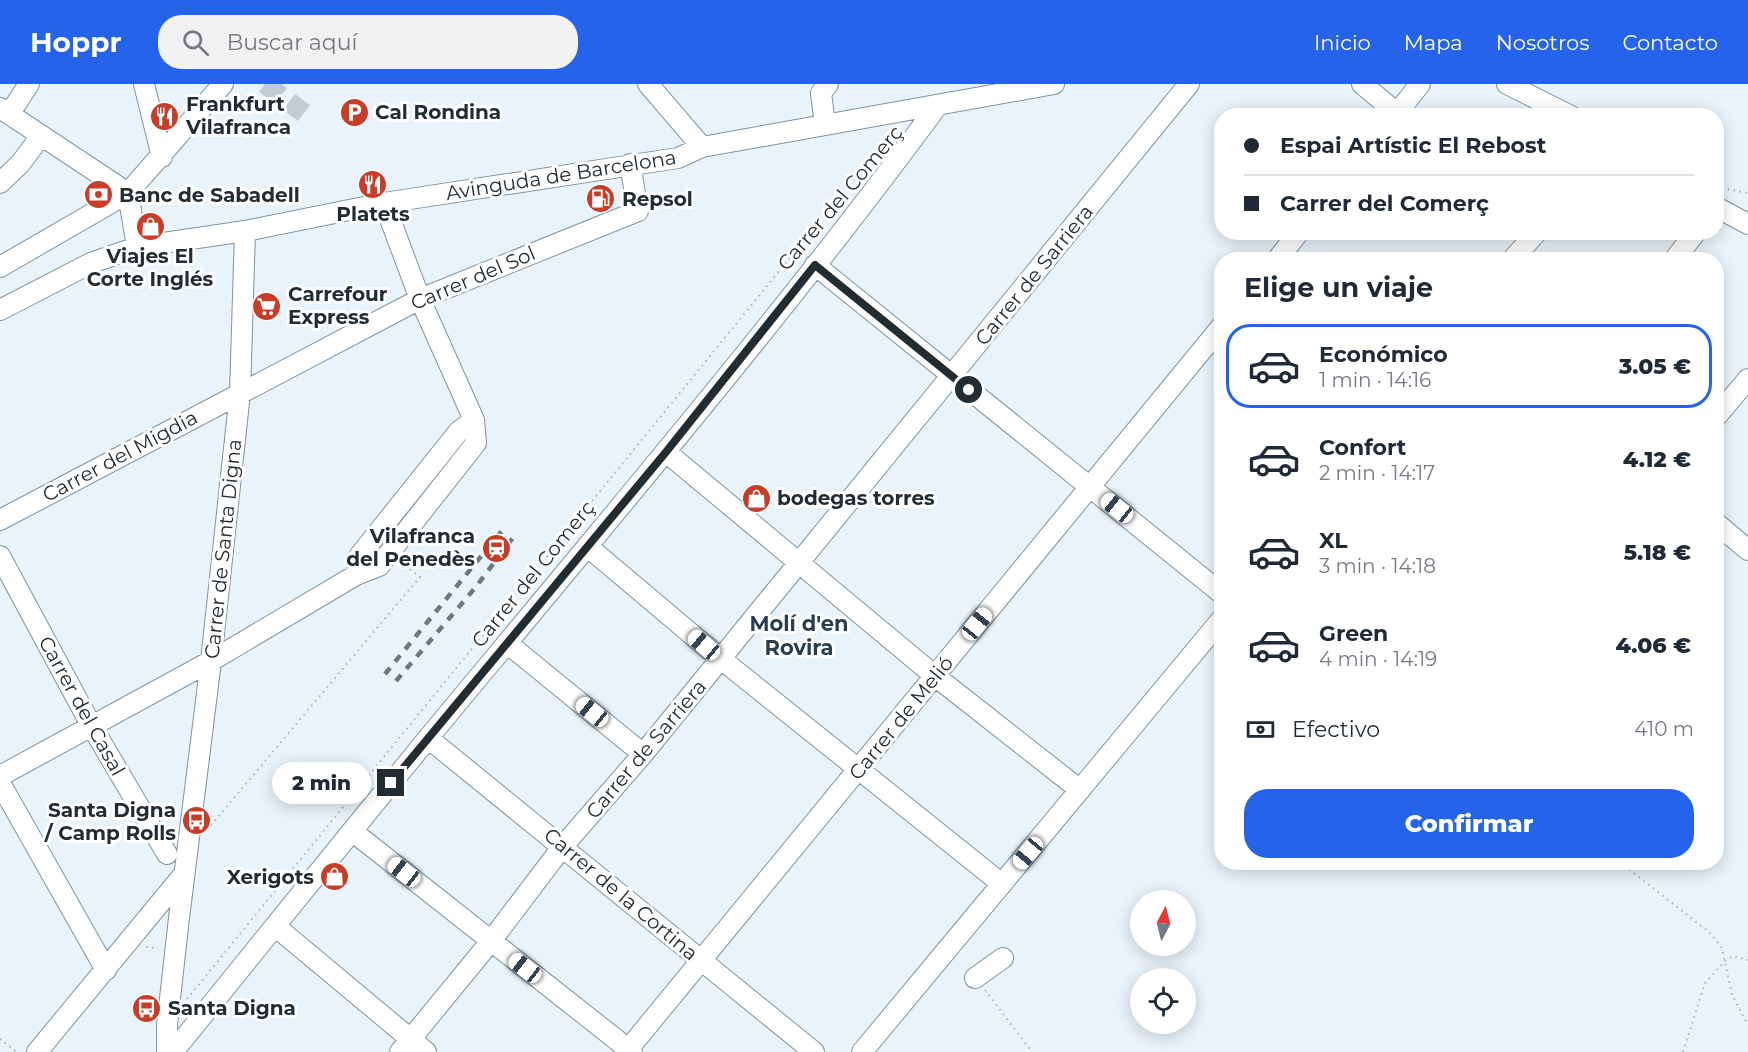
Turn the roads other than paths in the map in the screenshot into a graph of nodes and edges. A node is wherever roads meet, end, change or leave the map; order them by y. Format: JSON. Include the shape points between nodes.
{"nodes":[{"id":1,"x":29,"y":84,"type":"edge"},
{"id":2,"x":144,"y":84,"type":"edge"},
{"id":3,"x":223,"y":84,"type":"edge"},
{"id":4,"x":648,"y":84,"type":"edge"},
{"id":5,"x":828,"y":84,"type":"edge"},
{"id":6,"x":1054,"y":84,"type":"edge"},
{"id":7,"x":1189,"y":84,"type":"edge"},
{"id":8,"x":1362,"y":84,"type":"edge"},
{"id":9,"x":1420,"y":84,"type":"edge"},
{"id":10,"x":1508,"y":84,"type":"edge"},
{"id":11,"x":938,"y":105,"type":"junction"},
{"id":12,"x":1389,"y":108,"type":"edge"},
{"id":13,"x":1401,"y":108,"type":"edge"},
{"id":14,"x":1555,"y":108,"type":"edge"},
{"id":15,"x":3,"y":110,"type":"edge"},
{"id":16,"x":825,"y":126,"type":"junction"},
{"id":17,"x":41,"y":136,"type":"junction"},
{"id":18,"x":702,"y":147,"type":"junction"},
{"id":19,"x":162,"y":156,"type":"junction"},
{"id":20,"x":630,"y":164,"type":"junction"},
{"id":21,"x":0,"y":183,"type":"edge"},
{"id":22,"x":128,"y":194,"type":"junction"},
{"id":23,"x":384,"y":203,"type":"junction"},
{"id":24,"x":1724,"y":211,"type":"edge"},
{"id":25,"x":1748,"y":224,"type":"edge"},
{"id":26,"x":245,"y":231,"type":"junction"},
{"id":27,"x":1293,"y":240,"type":"edge"},
{"id":28,"x":1530,"y":240,"type":"edge"},
{"id":29,"x":137,"y":247,"type":"junction"},
{"id":30,"x":1283,"y":252,"type":"edge"},
{"id":31,"x":1519,"y":252,"type":"edge"},
{"id":32,"x":815,"y":265,"type":"junction"},
{"id":33,"x":0,"y":267,"type":"edge"},
{"id":34,"x":420,"y":299,"type":"junction"},
{"id":35,"x":0,"y":310,"type":"edge"},
{"id":36,"x":1214,"y":344,"type":"edge"},
{"id":37,"x":951,"y":376,"type":"junction"},
{"id":38,"x":1748,"y":379,"type":"edge"},
{"id":39,"x":240,"y":393,"type":"junction"},
{"id":40,"x":1724,"y":408,"type":"edge"},
{"id":41,"x":666,"y":452,"type":"junction"},
{"id":42,"x":1090,"y":487,"type":"junction"},
{"id":43,"x":0,"y":520,"type":"edge"},
{"id":44,"x":1724,"y":530,"type":"edge"},
{"id":45,"x":587,"y":546,"type":"junction"},
{"id":46,"x":1748,"y":550,"type":"edge"},
{"id":47,"x":0,"y":556,"type":"edge"},
{"id":48,"x":800,"y":562,"type":"junction"},
{"id":49,"x":1214,"y":587,"type":"edge"},
{"id":50,"x":1214,"y":629,"type":"edge"},
{"id":51,"x":507,"y":643,"type":"junction"},
{"id":52,"x":721,"y":659,"type":"junction"},
{"id":53,"x":211,"y":661,"type":"junction"},
{"id":54,"x":935,"y":676,"type":"junction"},
{"id":55,"x":91,"y":725,"type":"junction"},
{"id":56,"x":428,"y":738,"type":"junction"},
{"id":57,"x":643,"y":754,"type":"junction"},
{"id":58,"x":858,"y":770,"type":"junction"},
{"id":59,"x":0,"y":776,"type":"edge"},
{"id":60,"x":0,"y":783,"type":"edge"},
{"id":61,"x":1080,"y":790,"type":"junction"},
{"id":62,"x":352,"y":831,"type":"junction"},
{"id":63,"x":563,"y":846,"type":"junction"},
{"id":64,"x":166,"y":854,"type":"dead end"},
{"id":65,"x":187,"y":862,"type":"junction"},
{"id":66,"x":1002,"y":884,"type":"junction"},
{"id":67,"x":156,"y":908,"type":"junction"},
{"id":68,"x":179,"y":918,"type":"junction"},
{"id":69,"x":275,"y":926,"type":"junction"},
{"id":70,"x":491,"y":941,"type":"junction"},
{"id":71,"x":1003,"y":958,"type":"dead end"},
{"id":72,"x":701,"y":960,"type":"junction"},
{"id":73,"x":106,"y":970,"type":"junction"},
{"id":74,"x":975,"y":978,"type":"road end"},
{"id":75,"x":405,"y":1046,"type":"edge"},
{"id":76,"x":629,"y":1051,"type":"edge"},
{"id":77,"x":37,"y":1052,"type":"edge"},
{"id":78,"x":167,"y":1052,"type":"edge"},
{"id":79,"x":173,"y":1052,"type":"edge"},
{"id":80,"x":426,"y":1052,"type":"edge"},
{"id":81,"x":814,"y":1052,"type":"edge"},
{"id":82,"x":862,"y":1052,"type":"edge"}],
"edges":[{"from":1,"to":15,"type":"street"},
{"from":2,"to":19,"type":"street"},
{"from":3,"to":19,"type":"street"},
{"from":4,"to":18,"type":"street"},
{"from":5,"to":16,"type":"street","via":[[821,93]]},
{"from":6,"to":11,"type":"street","name":"Avinguda de Barcelona"},
{"from":7,"to":37,"type":"street","name":"Carrer de Sarriera"},
{"from":8,"to":12,"type":"street"},
{"from":9,"to":13,"type":"street"},
{"from":10,"to":14,"type":"street"},
{"from":11,"to":16,"type":"street","name":"Avinguda de Barcelona"},
{"from":11,"to":32,"type":"street","name":"Carrer del Comerç"},
{"from":15,"to":17,"type":"street"},
{"from":16,"to":18,"type":"street","name":"Avinguda de Barcelona"},
{"from":17,"to":21,"type":"street"},
{"from":17,"to":22,"type":"street"},
{"from":18,"to":20,"type":"street","name":"Avinguda de Barcelona","via":[[678,158]]},
{"from":19,"to":22,"type":"street"},
{"from":20,"to":23,"type":"street","name":"Avinguda de Barcelona"},
{"from":20,"to":34,"type":"street","name":"Carrer del Sol","via":[[638,211]]},
{"from":22,"to":29,"type":"street"},
{"from":22,"to":33,"type":"street"},
{"from":23,"to":26,"type":"street","name":"Avinguda de Barcelona"},
{"from":23,"to":34,"type":"street"},
{"from":24,"to":25,"type":"street"},
{"from":26,"to":29,"type":"street","name":"Avinguda de Barcelona"},
{"from":26,"to":39,"type":"street","name":"Carrer de Santa Digna"},
{"from":27,"to":30,"type":"street"},
{"from":28,"to":31,"type":"street"},
{"from":29,"to":35,"type":"street","name":"Avinguda de Barcelona","via":[[91,263]]},
{"from":32,"to":37,"type":"street"},
{"from":32,"to":41,"type":"street","name":"Carrer del Comerç"},
{"from":34,"to":39,"type":"street","name":"Carrer del Sol"},
{"from":34,"to":53,"type":"street","via":[[474,420],[459,432],[360,555],[356,576]]},
{"from":36,"to":42,"type":"street","name":"Carrer de Melió"},
{"from":37,"to":42,"type":"street"},
{"from":37,"to":48,"type":"street","name":"Carrer de Sarriera"},
{"from":38,"to":40,"type":"street"},
{"from":39,"to":43,"type":"street","name":"Carrer del Migdia"},
{"from":39,"to":53,"type":"street","name":"Carrer de Santa Digna"},
{"from":41,"to":45,"type":"street","name":"Carrer del Comerç"},
{"from":41,"to":48,"type":"street"},
{"from":42,"to":49,"type":"street"},
{"from":42,"to":54,"type":"street","name":"Carrer de Melió"},
{"from":44,"to":46,"type":"street"},
{"from":45,"to":51,"type":"street","name":"Carrer del Comerç"},
{"from":45,"to":52,"type":"street"},
{"from":47,"to":55,"type":"street","name":"Carrer del Casal"},
{"from":48,"to":52,"type":"street","name":"Carrer de Sarriera"},
{"from":48,"to":54,"type":"street"},
{"from":50,"to":61,"type":"street"},
{"from":51,"to":56,"type":"street","name":"Carrer del Comerç"},
{"from":51,"to":57,"type":"street"},
{"from":52,"to":57,"type":"street","name":"Carrer de Sarriera"},
{"from":52,"to":58,"type":"street"},
{"from":53,"to":55,"type":"street"},
{"from":53,"to":65,"type":"street","name":"Carrer de Santa Digna"},
{"from":54,"to":58,"type":"street","name":"Carrer de Melió"},
{"from":54,"to":61,"type":"street"},
{"from":55,"to":59,"type":"street"},
{"from":55,"to":64,"type":"street","name":"Carrer del Casal"},
{"from":56,"to":62,"type":"street","name":"Carrer del Comerç"},
{"from":56,"to":63,"type":"street","name":"Carrer de la Cortina"},
{"from":57,"to":63,"type":"street","name":"Carrer de Sarriera"},
{"from":58,"to":66,"type":"street"},
{"from":58,"to":72,"type":"street","name":"Carrer de Melió"},
{"from":60,"to":73,"type":"street"},
{"from":61,"to":66,"type":"street"},
{"from":62,"to":69,"type":"street","name":"Carrer del Comerç"},
{"from":62,"to":70,"type":"street"},
{"from":63,"to":70,"type":"street","name":"Carrer de Sarriera"},
{"from":63,"to":72,"type":"street","name":"Carrer de la Cortina"},
{"from":65,"to":67,"type":"street"},
{"from":65,"to":68,"type":"street","name":"Carrer de Santa Digna"},
{"from":66,"to":82,"type":"street"},
{"from":67,"to":68,"type":"street"},
{"from":67,"to":73,"type":"street"},
{"from":68,"to":78,"type":"street","name":"Carrer de Santa Digna"},
{"from":69,"to":75,"type":"street"},
{"from":69,"to":79,"type":"street","name":"Carrer del Comerç"},
{"from":70,"to":75,"type":"street","name":"Carrer de Sarriera"},
{"from":70,"to":76,"type":"street"},
{"from":71,"to":74,"type":"street"},
{"from":72,"to":76,"type":"street","name":"Carrer de Melió"},
{"from":72,"to":81,"type":"street","name":"Carrer de la Cortina"},
{"from":73,"to":77,"type":"street"},
{"from":75,"to":80,"type":"street"}]}
